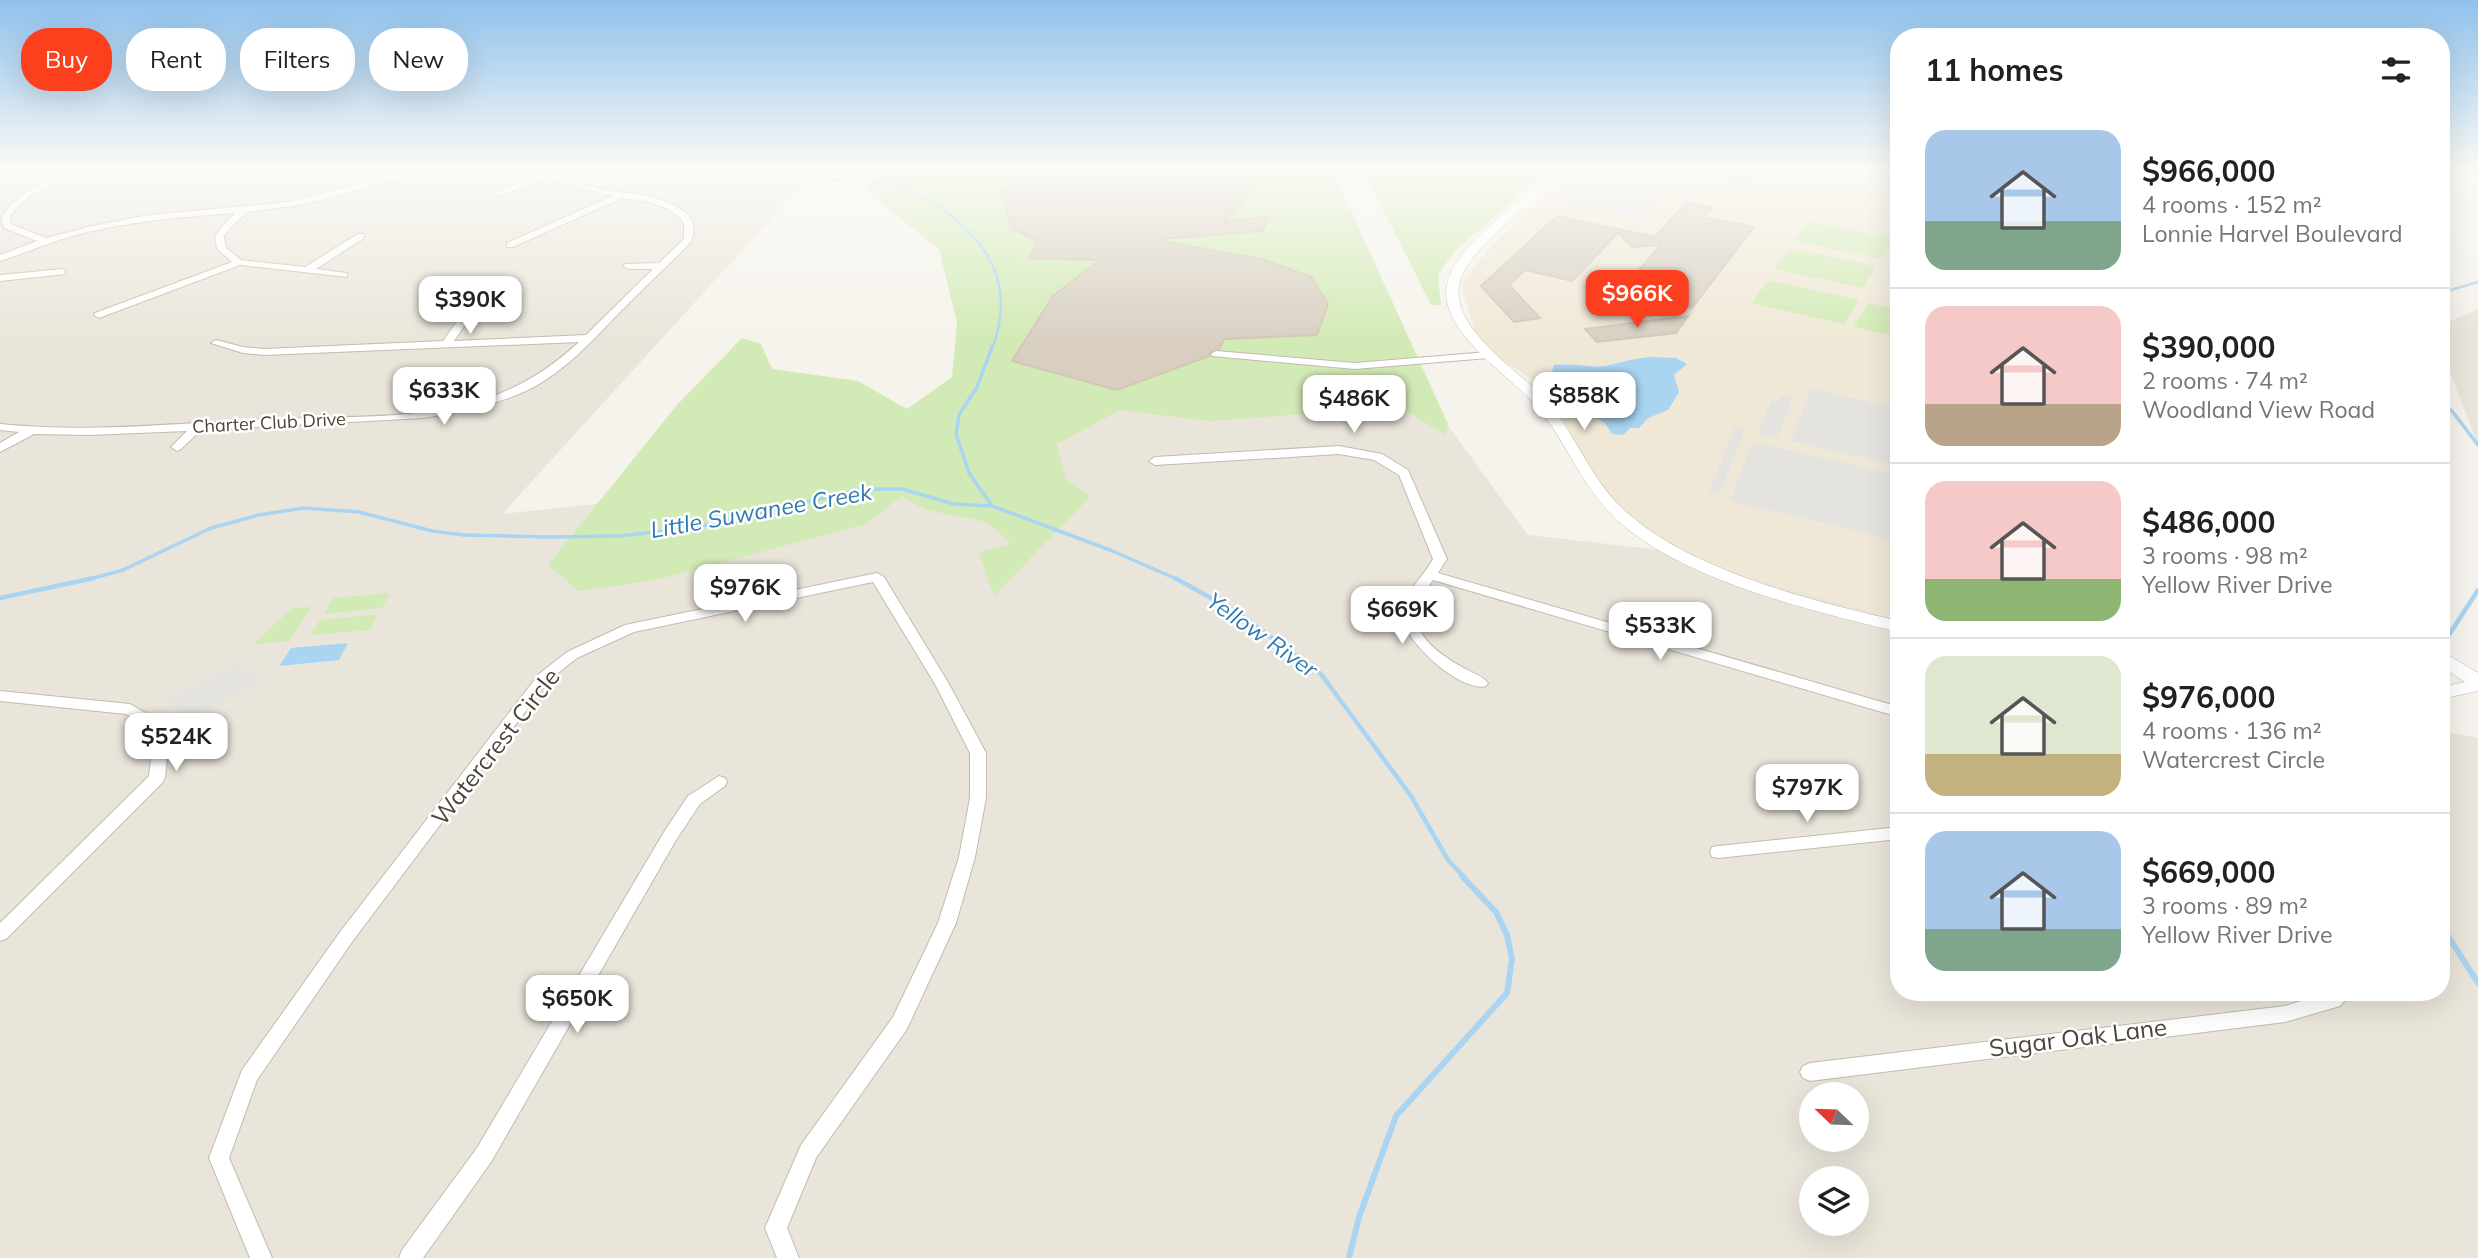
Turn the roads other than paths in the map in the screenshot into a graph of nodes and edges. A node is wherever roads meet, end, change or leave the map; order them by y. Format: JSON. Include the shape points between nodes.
{"nodes":[{"id":1,"x":7,"y":226,"type":"edge"},
{"id":2,"x":103,"y":226,"type":"edge"},
{"id":3,"x":225,"y":226,"type":"edge"},
{"id":4,"x":553,"y":226,"type":"edge"},
{"id":5,"x":689,"y":226,"type":"edge"},
{"id":6,"x":1500,"y":226,"type":"edge"},
{"id":7,"x":362,"y":236,"type":"dead end"},
{"id":8,"x":44,"y":241,"type":"junction"},
{"id":9,"x":510,"y":245,"type":"dead end"},
{"id":10,"x":0,"y":258,"type":"edge"},
{"id":11,"x":239,"y":262,"type":"junction"},
{"id":12,"x":628,"y":266,"type":"dead end"},
{"id":13,"x":662,"y":267,"type":"junction"},
{"id":14,"x":307,"y":270,"type":"junction"},
{"id":15,"x":62,"y":272,"type":"dead end"},
{"id":16,"x":344,"y":275,"type":"dead end"},
{"id":17,"x":0,"y":278,"type":"edge"},
{"id":18,"x":469,"y":312,"type":"dead end"},
{"id":19,"x":99,"y":316,"type":"dead end"},
{"id":20,"x":589,"y":338,"type":"junction"},
{"id":21,"x":216,"y":343,"type":"dead end"},
{"id":22,"x":447,"y":343,"type":"junction"},
{"id":23,"x":1216,"y":354,"type":"dead end"},
{"id":24,"x":1488,"y":355,"type":"junction"},
{"id":25,"x":0,"y":427,"type":"edge"},
{"id":26,"x":197,"y":428,"type":"junction"},
{"id":27,"x":34,"y":429,"type":"junction"},
{"id":28,"x":177,"y":447,"type":"dead end"},
{"id":29,"x":0,"y":448,"type":"edge"},
{"id":30,"x":1155,"y":461,"type":"dead end"},
{"id":31,"x":1432,"y":576,"type":"junction"},
{"id":32,"x":1890,"y":625,"type":"edge"},
{"id":33,"x":2450,"y":664,"type":"edge"},
{"id":34,"x":1481,"y":683,"type":"dead end"},
{"id":35,"x":2478,"y":684,"type":"edge"},
{"id":36,"x":2450,"y":692,"type":"edge"},
{"id":37,"x":0,"y":696,"type":"edge"},
{"id":38,"x":1890,"y":709,"type":"edge"},
{"id":39,"x":719,"y":782,"type":"dead end"},
{"id":40,"x":1890,"y":834,"type":"edge"},
{"id":41,"x":1718,"y":852,"type":"dead end"},
{"id":42,"x":0,"y":934,"type":"edge"},
{"id":43,"x":2327,"y":1001,"type":"edge"},
{"id":44,"x":1810,"y":1072,"type":"dead end"},
{"id":45,"x":261,"y":1258,"type":"edge"},
{"id":46,"x":410,"y":1258,"type":"edge"},
{"id":47,"x":788,"y":1258,"type":"edge"}],
"edges":[{"from":1,"to":8,"type":"street"},
{"from":2,"to":8,"type":"street"},
{"from":3,"to":11,"type":"street","via":[[219,245],[227,257]]},
{"from":4,"to":9,"type":"street"},
{"from":5,"to":13,"type":"street","name":"Charter Club Drive","via":[[688,240]]},
{"from":6,"to":24,"type":"street","via":[[1470,252],[1456,270],[1452,287],[1470,334]]},
{"from":7,"to":14,"type":"street"},
{"from":8,"to":10,"type":"street"},
{"from":11,"to":14,"type":"street"},
{"from":11,"to":19,"type":"street"},
{"from":12,"to":13,"type":"street"},
{"from":13,"to":20,"type":"street","name":"Charter Club Drive"},
{"from":14,"to":16,"type":"street"},
{"from":15,"to":17,"type":"street"},
{"from":18,"to":22,"type":"street"},
{"from":20,"to":22,"type":"street"},
{"from":20,"to":26,"type":"street","name":"Charter Club Drive","via":[[559,366],[487,402],[422,415]]},
{"from":21,"to":22,"type":"street","via":[[264,352]]},
{"from":23,"to":24,"type":"street","via":[[1354,366]]},
{"from":24,"to":32,"type":"street","via":[[1554,417],[1618,513],[1651,537],[1705,565],[1804,603]]},
{"from":25,"to":27,"type":"street","name":"Charter Club Drive"},
{"from":26,"to":27,"type":"street","name":"Charter Club Drive"},
{"from":26,"to":28,"type":"street"},
{"from":27,"to":29,"type":"street"},
{"from":30,"to":31,"type":"street","via":[[1339,450],[1378,457],[1404,473],[1414,495],[1440,559]]},
{"from":31,"to":34,"type":"street","via":[[1412,601],[1417,637],[1440,661]]},
{"from":31,"to":38,"type":"street"},
{"from":33,"to":35,"type":"street"},
{"from":35,"to":36,"type":"street"},
{"from":37,"to":42,"type":"street","via":[[130,709],[162,729],[157,778]]},
{"from":39,"to":46,"type":"street","via":[[694,800],[670,835],[484,1155]]},
{"from":40,"to":41,"type":"street"},
{"from":43,"to":44,"type":"street","name":"Sugar Oak Lane","via":[[2285,1014]]},
{"from":45,"to":47,"type":"street","name":"Watercrest Circle","via":[[219,1158],[249,1076],[346,937],[544,677],[572,655],[630,628],[877,577],[978,753],[978,798],[967,857],[947,923],[900,1023],[808,1152],[776,1228]]}]}
